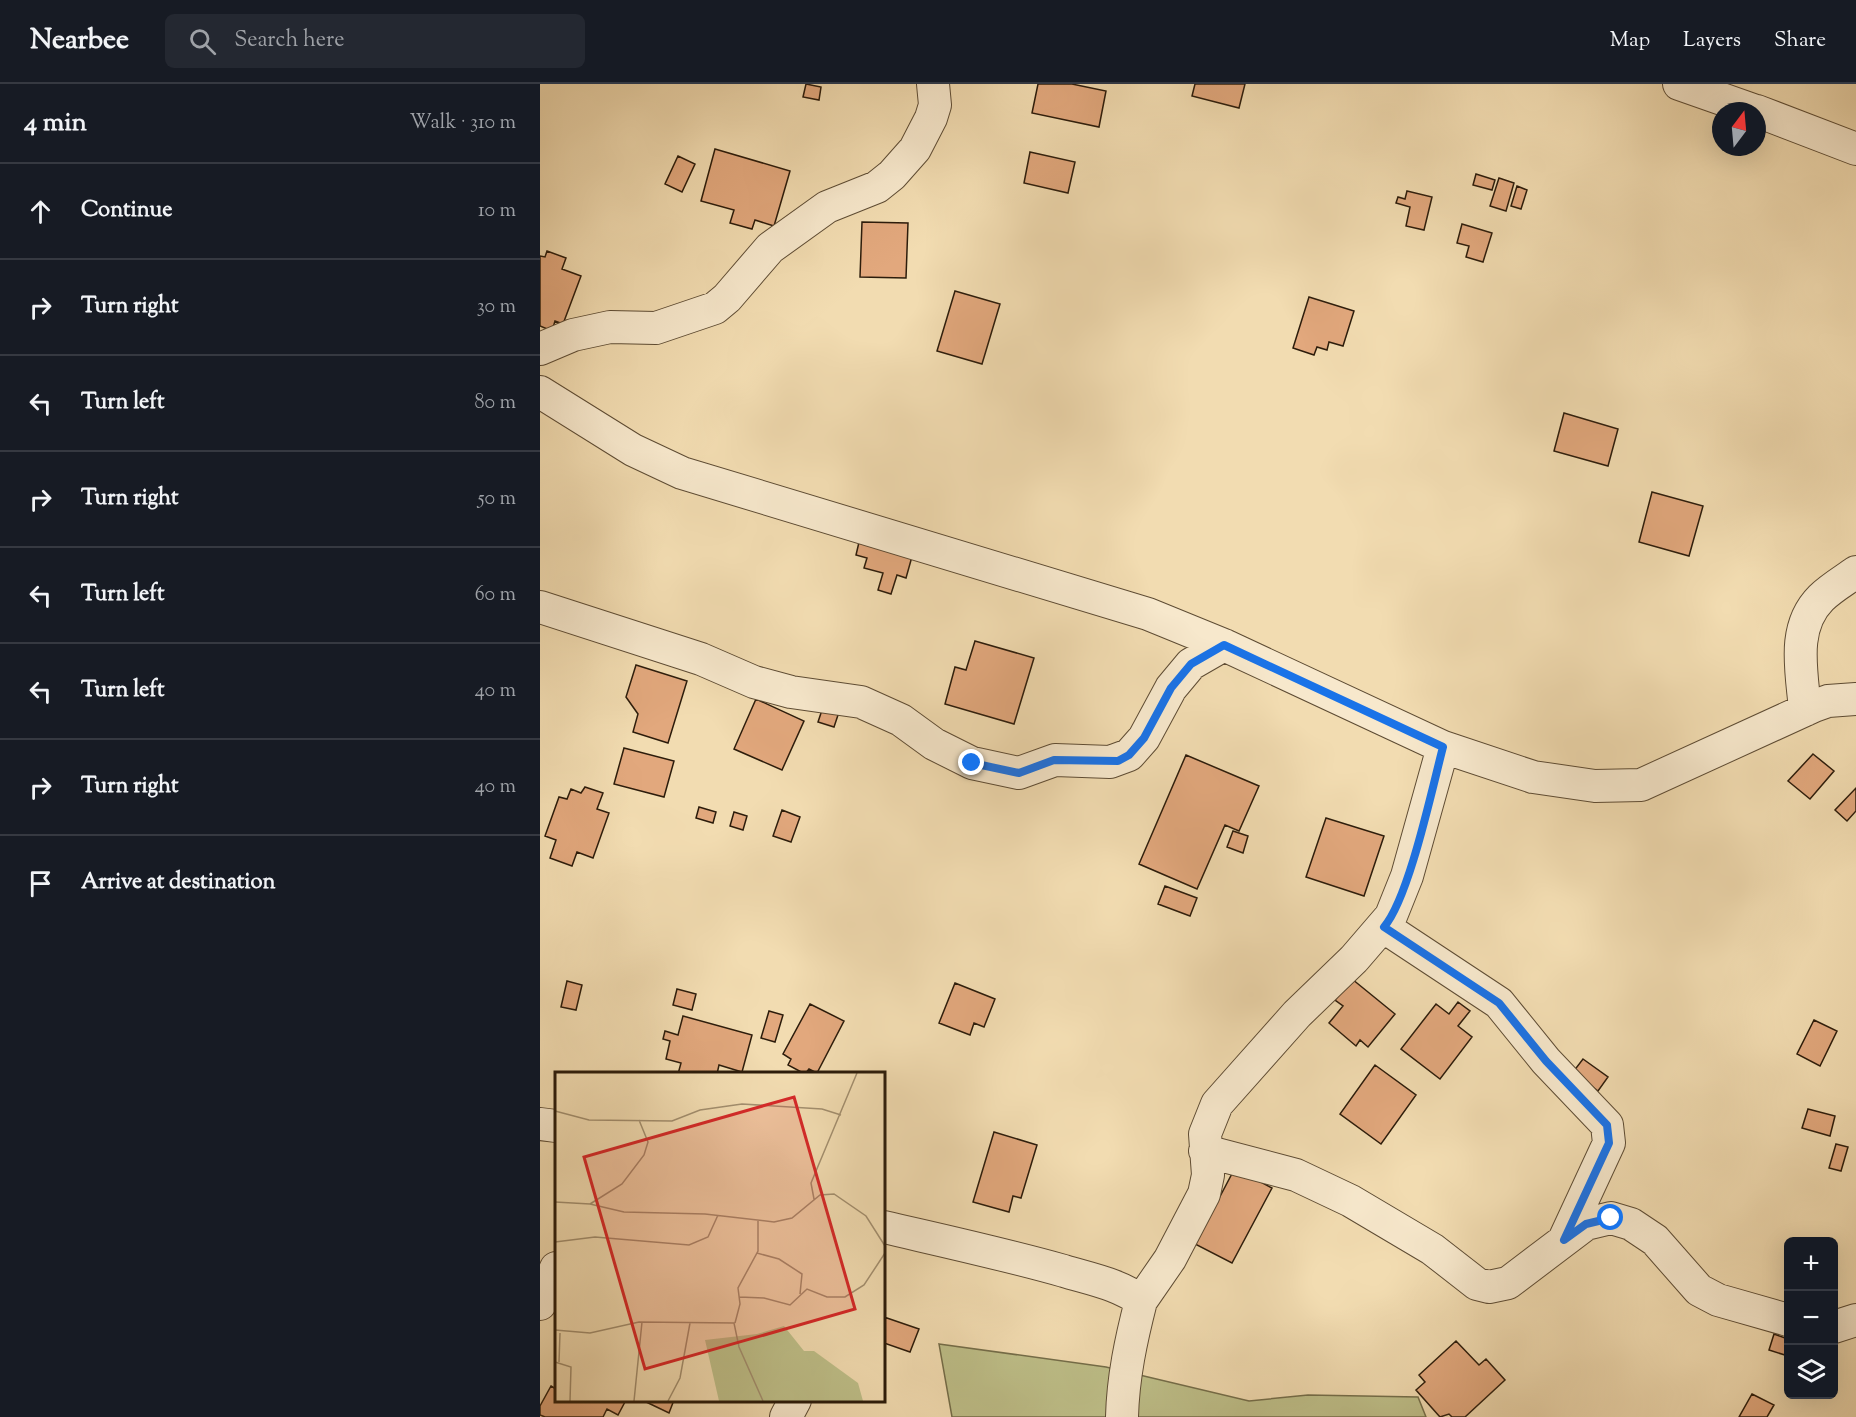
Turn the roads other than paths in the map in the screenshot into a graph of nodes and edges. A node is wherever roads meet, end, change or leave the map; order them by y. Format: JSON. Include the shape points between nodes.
{"nodes":[{"id":1,"x":933,"y":84,"type":"edge"},
{"id":2,"x":1679,"y":84,"type":"edge"},
{"id":3,"x":1730,"y":102,"type":"edge"},
{"id":4,"x":1766,"y":115,"type":"edge"},
{"id":5,"x":1856,"y":149,"type":"edge"},
{"id":6,"x":540,"y":349,"type":"edge"},
{"id":7,"x":540,"y":392,"type":"edge"},
{"id":8,"x":1856,"y":572,"type":"edge"},
{"id":9,"x":540,"y":607,"type":"edge"},
{"id":10,"x":1224,"y":645,"type":"junction"},
{"id":11,"x":1856,"y":699,"type":"edge"},
{"id":12,"x":1805,"y":710,"type":"junction"},
{"id":13,"x":1443,"y":747,"type":"junction"},
{"id":14,"x":1384,"y":927,"type":"junction"},
{"id":15,"x":540,"y":1124,"type":"edge"},
{"id":16,"x":555,"y":1126,"type":"edge"},
{"id":17,"x":1205,"y":1151,"type":"junction"},
{"id":18,"x":885,"y":1227,"type":"edge"},
{"id":19,"x":1564,"y":1240,"type":"junction"},
{"id":20,"x":555,"y":1270,"type":"edge"},
{"id":21,"x":1141,"y":1301,"type":"junction"},
{"id":22,"x":540,"y":1304,"type":"edge"},
{"id":23,"x":1784,"y":1319,"type":"edge"},
{"id":24,"x":1856,"y":1320,"type":"edge"},
{"id":25,"x":1838,"y":1325,"type":"edge"},
{"id":26,"x":794,"y":1402,"type":"edge"},
{"id":27,"x":786,"y":1417,"type":"edge"},
{"id":28,"x":1122,"y":1417,"type":"edge"}],
"edges":[{"from":1,"to":6,"type":"street","via":[[935,105],[931,118],[915,148],[892,175],[877,187],[827,207],[770,248],[715,308],[656,328],[610,327],[573,334]]},
{"from":2,"to":3,"type":"street"},
{"from":4,"to":5,"type":"street"},
{"from":7,"to":10,"type":"street","via":[[633,450],[682,472],[1081,592]]},
{"from":8,"to":12,"type":"street","via":[[1820,600],[1803,627],[1800,649]]},
{"from":9,"to":10,"type":"street","via":[[701,659],[754,682],[791,692],[861,702],[901,720],[934,744],[972,763],[1019,773],[1054,760],[1110,762],[1129,755],[1144,738],[1171,688],[1191,664]]},
{"from":10,"to":13,"type":"street"},
{"from":11,"to":12,"type":"street","via":[[1828,701]]},
{"from":12,"to":13,"type":"street","via":[[1652,782],[1631,787],[1533,777]]},
{"from":13,"to":14,"type":"street","via":[[1407,876]]},
{"from":14,"to":17,"type":"street","via":[[1297,1014],[1217,1104],[1206,1127]]},
{"from":14,"to":19,"type":"street","via":[[1499,1003],[1546,1061],[1607,1125],[1609,1143]]},
{"from":15,"to":16,"type":"street"},
{"from":17,"to":19,"type":"street","via":[[1296,1175],[1351,1201],[1432,1249],[1477,1284],[1489,1287],[1508,1283]]},
{"from":17,"to":21,"type":"street","via":[[1208,1175],[1204,1194],[1170,1259]]},
{"from":18,"to":21,"type":"street","via":[[1057,1269],[1114,1286]]},
{"from":19,"to":23,"type":"street","via":[[1598,1220],[1611,1218],[1631,1224],[1670,1254],[1699,1290],[1718,1300]]},
{"from":20,"to":22,"type":"street"},
{"from":21,"to":28,"type":"street","via":[[1129,1349]]},
{"from":24,"to":25,"type":"street"},
{"from":26,"to":27,"type":"street"}]}
